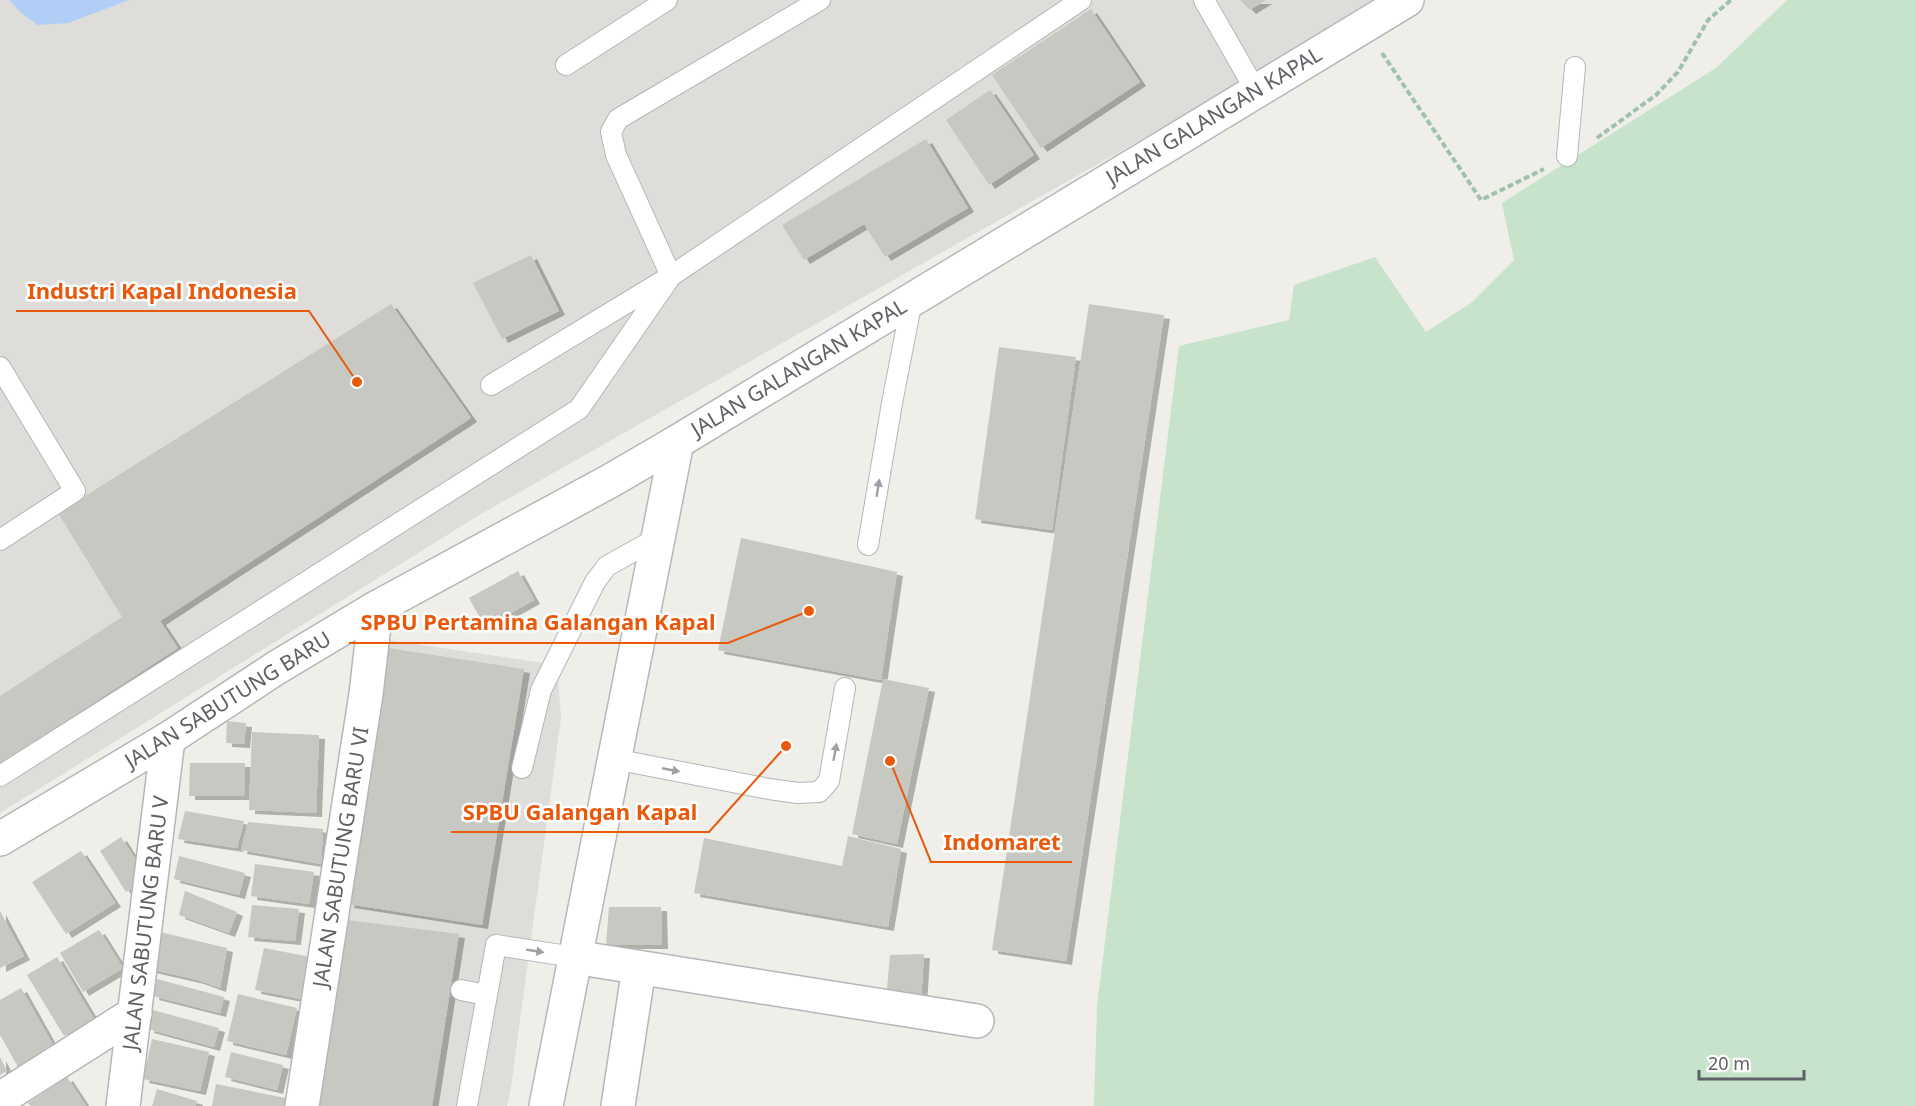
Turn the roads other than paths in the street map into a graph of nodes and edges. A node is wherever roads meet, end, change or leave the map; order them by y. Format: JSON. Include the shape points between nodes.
{"nodes":[{"id":1,"x":667,"y":0,"type":"edge"},
{"id":2,"x":820,"y":0,"type":"edge"},
{"id":3,"x":1081,"y":0,"type":"edge"},
{"id":4,"x":1204,"y":0,"type":"edge"},
{"id":5,"x":1407,"y":0,"type":"edge"},
{"id":6,"x":566,"y":65,"type":"dead end"},
{"id":7,"x":1575,"y":67,"type":"dead end"},
{"id":8,"x":1256,"y":91,"type":"junction"},
{"id":9,"x":1567,"y":156,"type":"road end"},
{"id":10,"x":671,"y":276,"type":"junction"},
{"id":11,"x":912,"y":300,"type":"junction"},
{"id":12,"x":0,"y":367,"type":"edge"},
{"id":13,"x":491,"y":385,"type":"dead end"},
{"id":14,"x":678,"y":442,"type":"junction"},
{"id":15,"x":659,"y":537,"type":"junction"},
{"id":16,"x":0,"y":540,"type":"edge"},
{"id":17,"x":868,"y":545,"type":"dead end"},
{"id":18,"x":376,"y":608,"type":"junction"},
{"id":19,"x":845,"y":688,"type":"dead end"},
{"id":20,"x":168,"y":739,"type":"junction"},
{"id":21,"x":614,"y":759,"type":"junction"},
{"id":22,"x":522,"y":768,"type":"dead end"},
{"id":23,"x":0,"y":776,"type":"edge"},
{"id":24,"x":0,"y":839,"type":"edge"},
{"id":25,"x":574,"y":957,"type":"junction"},
{"id":26,"x":639,"y":968,"type":"junction"},
{"id":27,"x":461,"y":990,"type":"dead end"},
{"id":28,"x":486,"y":995,"type":"junction"},
{"id":29,"x":135,"y":1013,"type":"junction"},
{"id":30,"x":977,"y":1021,"type":"dead end"},
{"id":31,"x":0,"y":1100,"type":"edge"},
{"id":32,"x":123,"y":1106,"type":"edge"},
{"id":33,"x":302,"y":1106,"type":"edge"},
{"id":34,"x":467,"y":1106,"type":"edge"},
{"id":35,"x":546,"y":1106,"type":"edge"},
{"id":36,"x":618,"y":1106,"type":"edge"}],
"edges":[{"from":1,"to":6,"type":"lane"},
{"from":2,"to":10,"type":"lane","via":[[618,119],[611,132],[616,155]]},
{"from":3,"to":10,"type":"lane"},
{"from":4,"to":8,"type":"lane"},
{"from":5,"to":8,"type":"street","name":"JALAN GALANGAN KAPAL"},
{"from":7,"to":9,"type":"lane"},
{"from":8,"to":11,"type":"street","name":"JALAN GALANGAN KAPAL"},
{"from":10,"to":13,"type":"lane"},
{"from":10,"to":23,"type":"lane","via":[[579,409]]},
{"from":11,"to":14,"type":"street","name":"JALAN GALANGAN KAPAL"},
{"from":17,"to":11,"type":"lane","one_way":true},
{"from":12,"to":16,"type":"lane","via":[[75,490]]},
{"from":14,"to":15,"type":"street","name":"JALAN GALANGAN KAPAL"},
{"from":14,"to":18,"type":"street","name":"JALAN SABUTUNG BARU"},
{"from":15,"to":21,"type":"street","name":"JALAN GALANGAN KAPAL"},
{"from":15,"to":22,"type":"lane","via":[[607,566],[595,582],[541,690]]},
{"from":18,"to":20,"type":"street","name":"JALAN SABUTUNG BARU"},
{"from":18,"to":33,"type":"street","name":"JALAN SABUTUNG BARU VI"},
{"from":21,"to":19,"type":"lane","one_way":true,"via":[[789,792],[819,792],[829,781]]},
{"from":20,"to":24,"type":"street","name":"JALAN SABUTUNG BARU"},
{"from":20,"to":29,"type":"street","name":"JALAN SABUTUNG BARU V"},
{"from":21,"to":25,"type":"street","name":"JALAN GALANGAN KAPAL"},
{"from":25,"to":26,"type":"street"},
{"from":28,"to":25,"type":"lane","one_way":true,"via":[[496,945]]},
{"from":25,"to":35,"type":"street","name":"JALAN GALANGAN KAPAL"},
{"from":26,"to":30,"type":"street"},
{"from":26,"to":36,"type":"street"},
{"from":27,"to":28,"type":"lane"},
{"from":28,"to":34,"type":"lane"},
{"from":29,"to":31,"type":"street"},
{"from":29,"to":32,"type":"street","name":"JALAN SABUTUNG BARU V"}]}
